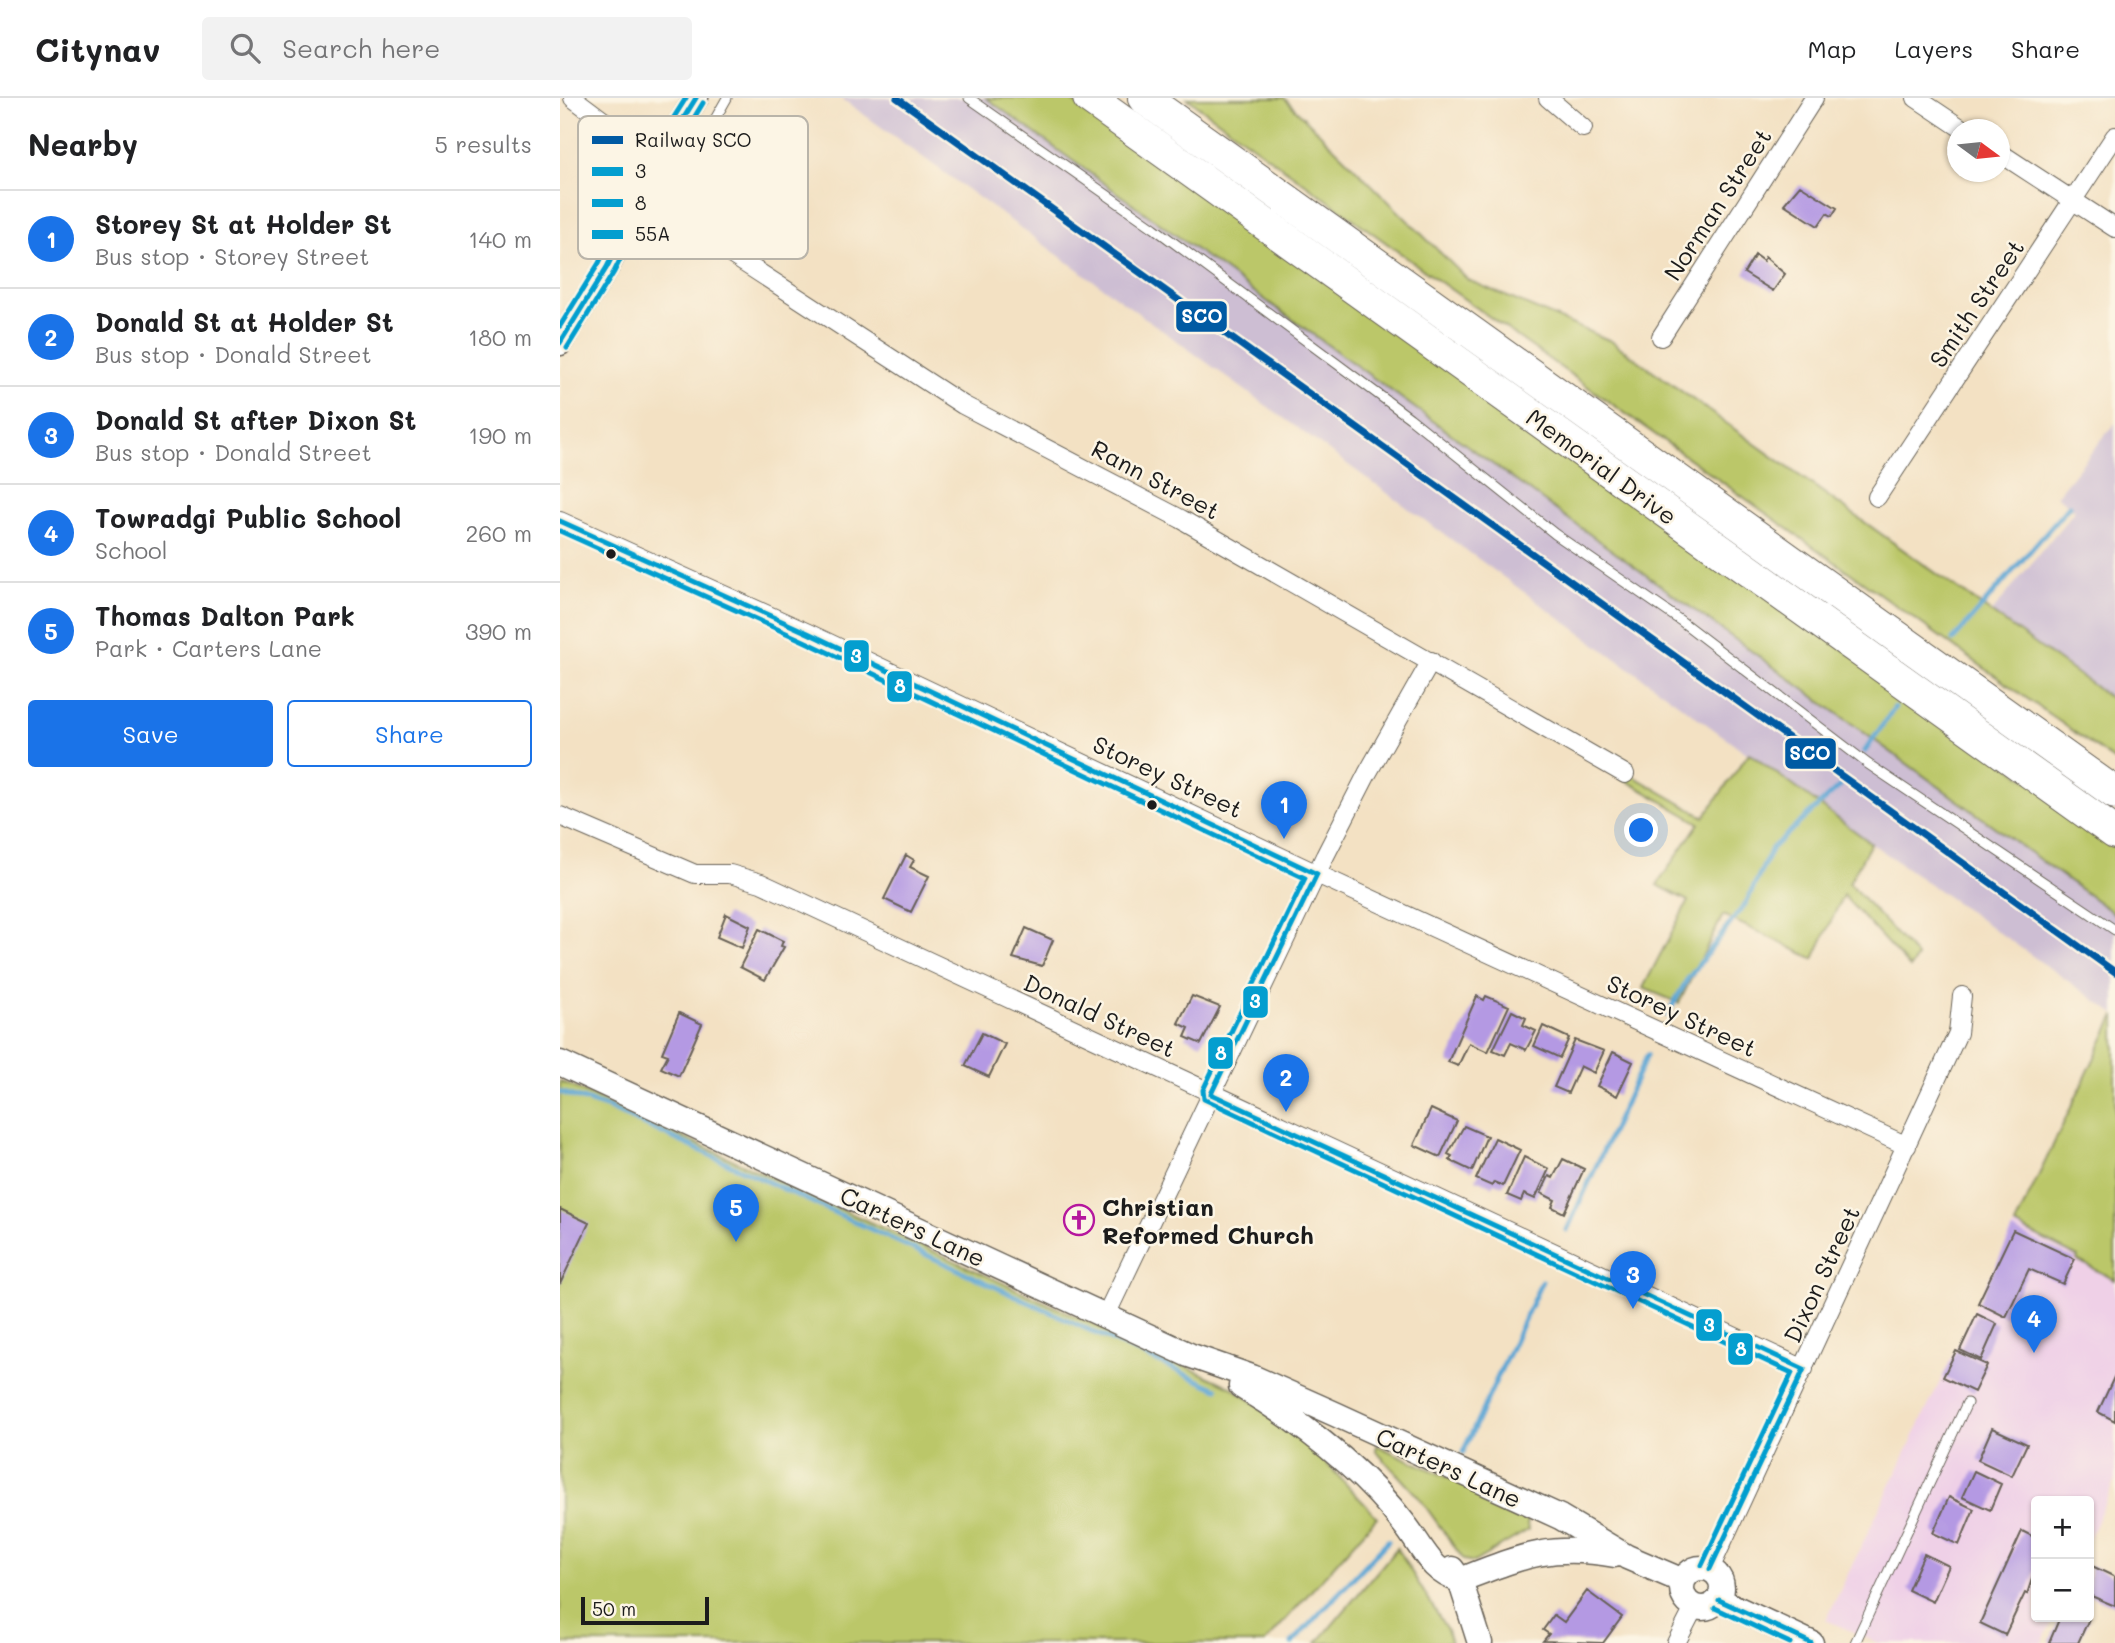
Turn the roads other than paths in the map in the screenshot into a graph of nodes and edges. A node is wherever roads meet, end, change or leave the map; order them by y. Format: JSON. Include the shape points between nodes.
{"nodes":[{"id":1,"x":573,"y":98,"type":"edge"},
{"id":2,"x":696,"y":98,"type":"edge"},
{"id":3,"x":727,"y":98,"type":"edge"},
{"id":4,"x":969,"y":98,"type":"edge"},
{"id":5,"x":1089,"y":98,"type":"edge"},
{"id":6,"x":1143,"y":98,"type":"edge"},
{"id":7,"x":1548,"y":98,"type":"edge"},
{"id":8,"x":1814,"y":98,"type":"edge"},
{"id":9,"x":1916,"y":98,"type":"edge"},
{"id":10,"x":597,"y":116,"type":"edge"},
{"id":11,"x":685,"y":116,"type":"edge"},
{"id":12,"x":717,"y":116,"type":"edge"},
{"id":13,"x":1948,"y":119,"type":"edge"},
{"id":14,"x":1583,"y":128,"type":"dead end"},
{"id":15,"x":2115,"y":136,"type":"edge"},
{"id":16,"x":2010,"y":160,"type":"edge"},
{"id":17,"x":2073,"y":201,"type":"junction"},
{"id":18,"x":2115,"y":228,"type":"edge"},
{"id":19,"x":611,"y":259,"type":"edge"},
{"id":20,"x":738,"y":259,"type":"edge"},
{"id":21,"x":1661,"y":337,"type":"dead end"},
{"id":22,"x":560,"y":343,"type":"edge"},
{"id":23,"x":1877,"y":497,"type":"dead end"},
{"id":24,"x":560,"y":521,"type":"edge"},
{"id":25,"x":1431,"y":661,"type":"junction"},
{"id":26,"x":1625,"y":774,"type":"dead end"},
{"id":27,"x":2115,"y":793,"type":"edge"},
{"id":28,"x":560,"y":816,"type":"edge"},
{"id":29,"x":2115,"y":833,"type":"edge"},
{"id":30,"x":1317,"y":874,"type":"junction"},
{"id":31,"x":2115,"y":930,"type":"edge"},
{"id":32,"x":1962,"y":996,"type":"dead end"},
{"id":33,"x":560,"y":1063,"type":"edge"},
{"id":34,"x":1212,"y":1094,"type":"junction"},
{"id":35,"x":1907,"y":1146,"type":"junction"},
{"id":36,"x":1106,"y":1315,"type":"junction"},
{"id":37,"x":1189,"y":1354,"type":"junction"},
{"id":38,"x":1804,"y":1369,"type":"junction"},
{"id":39,"x":1268,"y":1384,"type":"junction"},
{"id":40,"x":1967,"y":1403,"type":"dead end"},
{"id":41,"x":1530,"y":1504,"type":"junction"},
{"id":42,"x":1528,"y":1554,"type":"junction"},
{"id":43,"x":1626,"y":1557,"type":"junction"},
{"id":44,"x":1710,"y":1569,"type":"junction"},
{"id":45,"x":1460,"y":1580,"type":"junction"},
{"id":46,"x":1683,"y":1581,"type":"junction"},
{"id":47,"x":1719,"y":1600,"type":"junction"},
{"id":48,"x":1695,"y":1608,"type":"junction"},
{"id":49,"x":1480,"y":1643,"type":"edge"},
{"id":50,"x":1676,"y":1643,"type":"edge"},
{"id":51,"x":1811,"y":1643,"type":"edge"},
{"id":52,"x":1855,"y":1643,"type":"edge"}],
"edges":[{"from":1,"to":10,"type":"street"},
{"from":2,"to":11,"type":"main road"},
{"from":3,"to":12,"type":"lane"},
{"from":4,"to":31,"type":"lane","via":[[1165,236],[1410,418],[1555,534],[1681,621],[1868,764]]},
{"from":5,"to":29,"type":"highway","name":"Memorial Drive"},
{"from":6,"to":27,"type":"highway","name":"Memorial Drive"},
{"from":7,"to":14,"type":"street"},
{"from":8,"to":21,"type":"street","name":"Norman Street"},
{"from":9,"to":13,"type":"street"},
{"from":15,"to":17,"type":"street","name":"Smith Street"},
{"from":16,"to":17,"type":"street"},
{"from":17,"to":18,"type":"street"},
{"from":17,"to":23,"type":"street","name":"Smith Street"},
{"from":19,"to":22,"type":"main road"},
{"from":20,"to":25,"type":"street","name":"Rann Street","via":[[963,405],[1181,519]]},
{"from":24,"to":30,"type":"street","name":"Storey Street"},
{"from":25,"to":26,"type":"street","name":"Rann Street"},
{"from":25,"to":30,"type":"street"},
{"from":28,"to":34,"type":"street","name":"Donald Street","via":[[695,874],[730,874],[761,883]]},
{"from":30,"to":34,"type":"street"},
{"from":30,"to":35,"type":"street","name":"Storey Street"},
{"from":32,"to":35,"type":"street","name":"Dixon Street","via":[[1958,1033]]},
{"from":33,"to":36,"type":"main road","name":"Carters Lane"},
{"from":34,"to":36,"type":"street"},
{"from":34,"to":38,"type":"street","name":"Donald Street"},
{"from":35,"to":38,"type":"street","name":"Dixon Street"},
{"from":36,"to":37,"type":"main road","name":"Carters Lane"},
{"from":37,"to":39,"type":"main road","name":"Carters Lane"},
{"from":37,"to":45,"type":"main road","via":[[1320,1440],[1378,1493],[1435,1567]]},
{"from":38,"to":44,"type":"street","name":"Dixon Street"},
{"from":39,"to":41,"type":"main road","name":"Carters Lane"},
{"from":39,"to":45,"type":"main road","name":"Carters Lane","via":[[1366,1462],[1406,1503]]},
{"from":40,"to":52,"type":"lane"},
{"from":41,"to":42,"type":"main road","via":[[1540,1527]]},
{"from":41,"to":43,"type":"main road","name":"Carters Lane","via":[[1581,1528]]},
{"from":42,"to":43,"type":"main road","name":"Carters Lane","via":[[1574,1549]]},
{"from":42,"to":45,"type":"main road","name":"Carters Lane"},
{"from":43,"to":46,"type":"main road","name":"Carters Lane"},
{"from":44,"to":46,"type":"main road","via":[[1691,1571]]},
{"from":44,"to":47,"type":"main road","via":[[1722,1583]]},
{"from":45,"to":49,"type":"main road","name":"Carters Lane"},
{"from":46,"to":48,"type":"main road","via":[[1685,1600]]},
{"from":47,"to":48,"type":"main road","via":[[1708,1608]]},
{"from":47,"to":51,"type":"main road"},
{"from":48,"to":50,"type":"street"}]}
